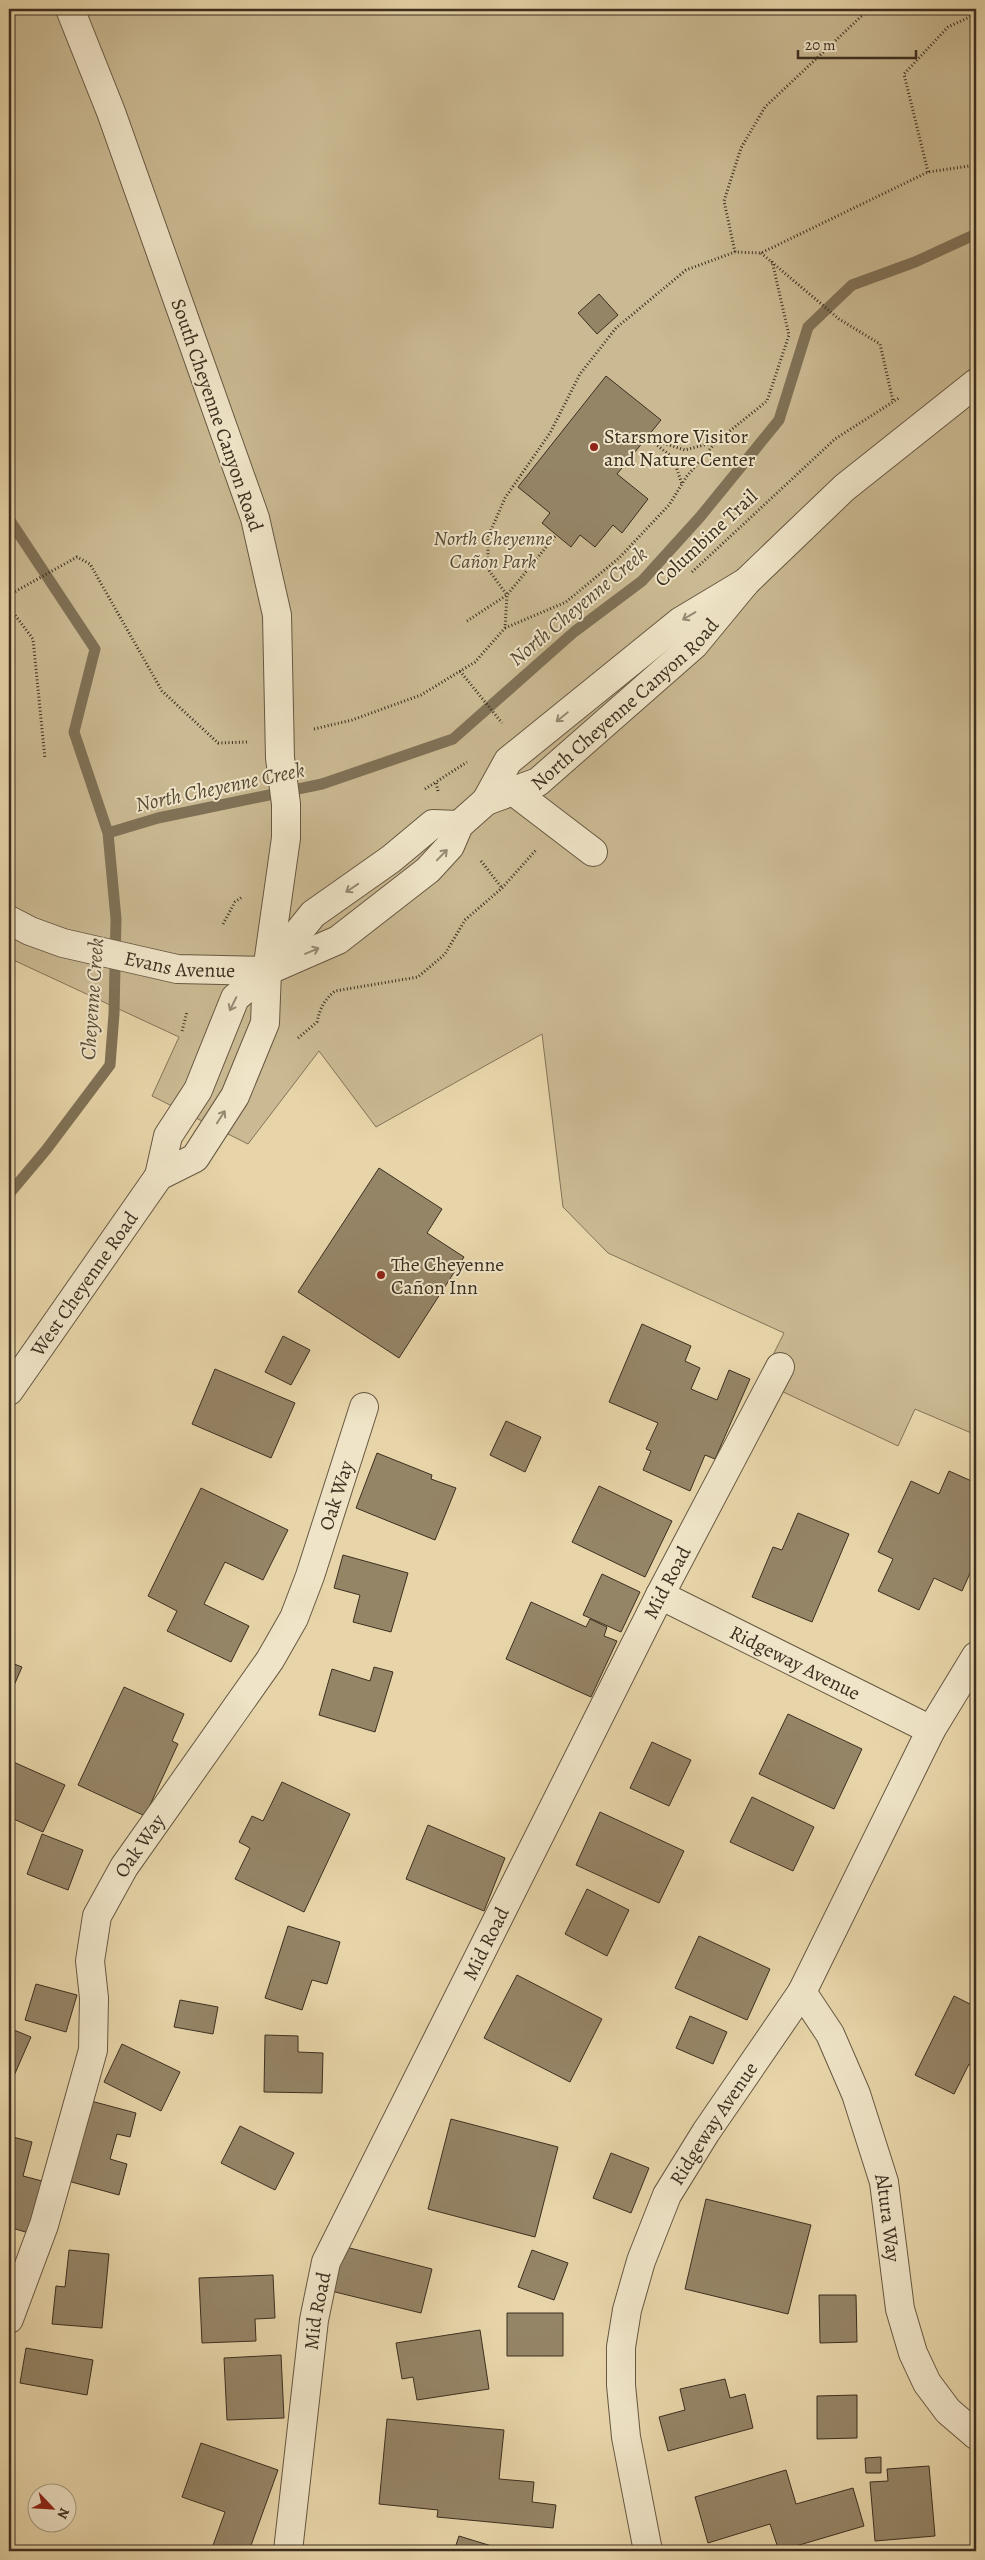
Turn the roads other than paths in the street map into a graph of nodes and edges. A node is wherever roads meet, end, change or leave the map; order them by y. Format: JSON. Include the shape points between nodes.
{"nodes":[{"id":1,"x":70,"y":9,"type":"edge"},
{"id":2,"x":976,"y":383,"type":"edge"},
{"id":3,"x":746,"y":582,"type":"junction"},
{"id":4,"x":513,"y":791,"type":"junction"},
{"id":5,"x":486,"y":801,"type":"junction"},
{"id":6,"x":286,"y":838,"type":"joint"},
{"id":7,"x":593,"y":852,"type":"dead end"},
{"id":8,"x":9,"y":920,"type":"edge"},
{"id":9,"x":267,"y":970,"type":"junction"},
{"id":10,"x":159,"y":1176,"type":"junction"},
{"id":11,"x":780,"y":1367,"type":"dead end"},
{"id":12,"x":9,"y":1391,"type":"edge"},
{"id":13,"x":364,"y":1407,"type":"dead end"},
{"id":14,"x":660,"y":1595,"type":"junction"},
{"id":15,"x":976,"y":1656,"type":"edge"},
{"id":16,"x":931,"y":1730,"type":"junction"},
{"id":17,"x":802,"y":1992,"type":"junction"},
{"id":18,"x":9,"y":2319,"type":"edge"},
{"id":19,"x":976,"y":2435,"type":"edge"},
{"id":20,"x":288,"y":2551,"type":"edge"},
{"id":21,"x":648,"y":2551,"type":"edge"}],
"edges":[{"from":1,"to":6,"type":"street","name":"South Cheyenne Canyon Road","via":[[112,112],[255,518],[276,615]]},
{"from":2,"to":3,"type":"street","name":"North Cheyenne Canyon Road","via":[[844,488]]},
{"from":3,"to":4,"type":"street","name":"North Cheyenne Canyon Road","via":[[694,645],[538,782]]},
{"from":3,"to":5,"type":"street","name":"North Cheyenne Canyon Road","one_way":true,"via":[[681,621],[508,761]]},
{"from":4,"to":5,"type":"street","name":"North Cheyenne Canyon Road"},
{"from":4,"to":7,"type":"street"},
{"from":5,"to":9,"type":"street","name":"North Cheyenne Canyon Road","via":[[459,825],[450,846],[428,870],[338,940]]},
{"from":6,"to":9,"type":"street","name":"West Cheyenne Road"},
{"from":8,"to":9,"type":"street","name":"Evans Avenue","via":[[63,943],[166,967]]},
{"from":9,"to":10,"type":"street","name":"West Cheyenne Road","one_way":true,"via":[[235,998],[198,1090],[168,1136]]},
{"from":10,"to":9,"type":"street","name":"West Cheyenne Road","one_way":true,"via":[[194,1158],[235,1096],[265,1024]]},
{"from":10,"to":12,"type":"street","name":"West Cheyenne Road"},
{"from":11,"to":14,"type":"street","name":"Mid Road"},
{"from":13,"to":18,"type":"street","name":"Oak Way","via":[[294,1618],[270,1660],[124,1867],[97,1916],[90,1961],[94,1998],[93,2050],[44,2225]]},
{"from":14,"to":16,"type":"street","name":"Ridgeway Avenue"},
{"from":14,"to":20,"type":"street","name":"Mid Road","via":[[326,2262],[314,2320]]},
{"from":15,"to":16,"type":"street","name":"Ridgeway Avenue"},
{"from":16,"to":17,"type":"street","name":"Ridgeway Avenue"},
{"from":17,"to":19,"type":"street","name":"Altura Way","via":[[830,2034],[856,2094],[884,2182],[900,2309],[913,2353],[927,2383],[948,2411]]},
{"from":17,"to":21,"type":"street","name":"Ridgeway Avenue","via":[[667,2195],[641,2261],[627,2310],[621,2346],[621,2385],[626,2437]]}]}
